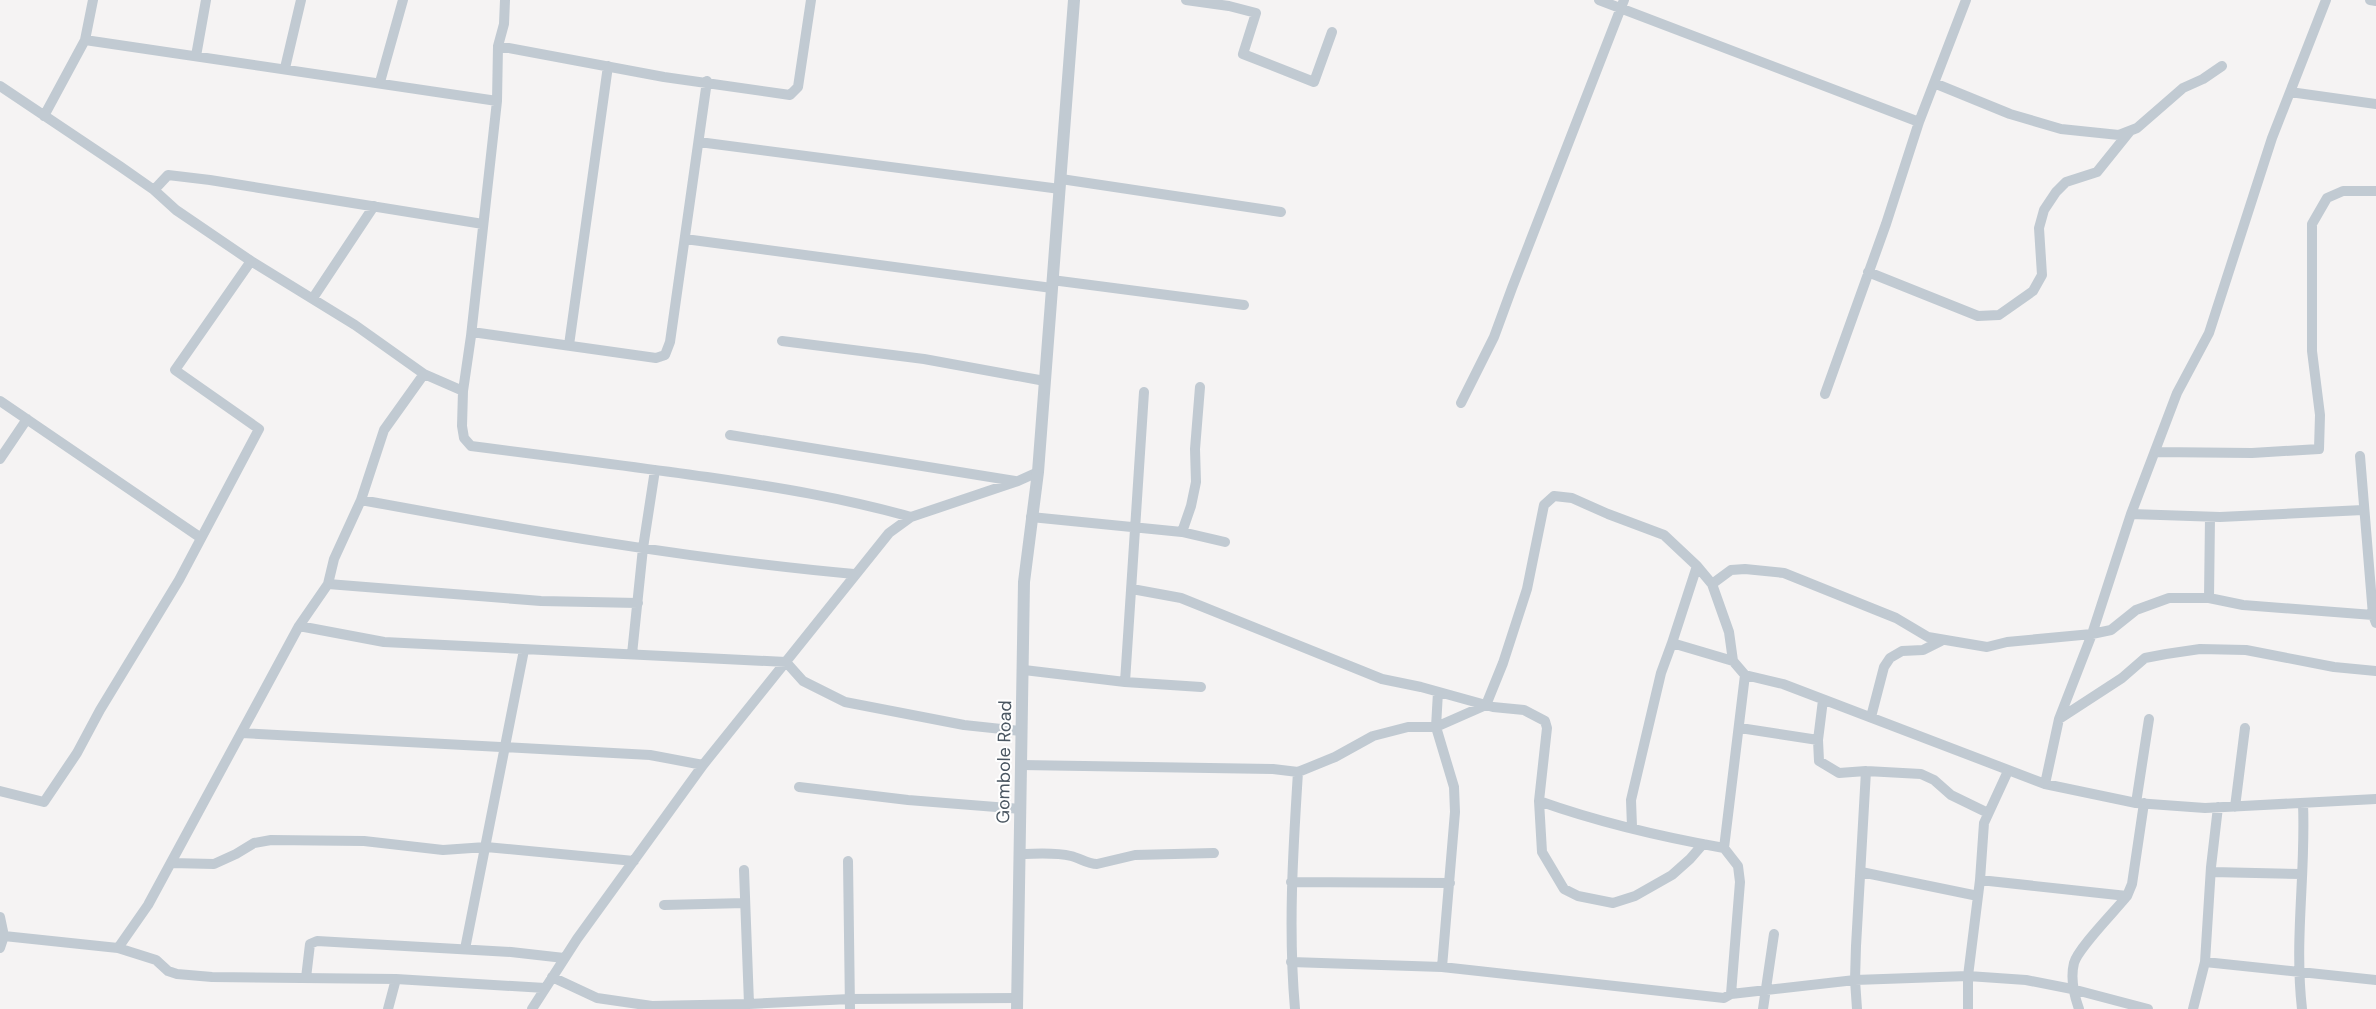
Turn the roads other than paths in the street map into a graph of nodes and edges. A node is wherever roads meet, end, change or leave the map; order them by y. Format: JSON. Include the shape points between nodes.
{"nodes":[{"id":1,"x":93,"y":0,"type":"edge"},
{"id":2,"x":206,"y":0,"type":"edge"},
{"id":3,"x":301,"y":0,"type":"edge"},
{"id":4,"x":403,"y":0,"type":"edge"},
{"id":5,"x":505,"y":0,"type":"edge"},
{"id":6,"x":812,"y":0,"type":"edge"},
{"id":7,"x":1074,"y":0,"type":"edge"},
{"id":8,"x":1186,"y":0,"type":"edge"},
{"id":9,"x":1599,"y":0,"type":"edge"},
{"id":10,"x":1966,"y":0,"type":"edge"},
{"id":11,"x":2326,"y":0,"type":"edge"},
{"id":12,"x":2370,"y":0,"type":"edge"},
{"id":13,"x":2376,"y":1,"type":"edge"},
{"id":14,"x":1622,"y":4,"type":"edge"},
{"id":15,"x":1332,"y":32,"type":"dead end"},
{"id":16,"x":85,"y":40,"type":"junction"},
{"id":17,"x":498,"y":46,"type":"junction"},
{"id":18,"x":196,"y":56,"type":"junction"},
{"id":19,"x":608,"y":66,"type":"junction"},
{"id":20,"x":2222,"y":66,"type":"dead end"},
{"id":21,"x":285,"y":68,"type":"junction"},
{"id":22,"x":707,"y":81,"type":"junction"},
{"id":23,"x":380,"y":82,"type":"junction"},
{"id":24,"x":1934,"y":83,"type":"junction"},
{"id":25,"x":0,"y":86,"type":"edge"},
{"id":26,"x":2290,"y":92,"type":"junction"},
{"id":27,"x":497,"y":101,"type":"junction"},
{"id":28,"x":2376,"y":104,"type":"edge"},
{"id":29,"x":44,"y":116,"type":"junction"},
{"id":30,"x":1919,"y":122,"type":"junction"},
{"id":31,"x":2130,"y":131,"type":"junction"},
{"id":32,"x":699,"y":142,"type":"junction"},
{"id":33,"x":1061,"y":184,"type":"junction"},
{"id":34,"x":154,"y":190,"type":"junction"},
{"id":35,"x":2376,"y":191,"type":"edge"},
{"id":36,"x":374,"y":206,"type":"junction"},
{"id":37,"x":1281,"y":212,"type":"dead end"},
{"id":38,"x":483,"y":224,"type":"junction"},
{"id":39,"x":685,"y":239,"type":"junction"},
{"id":40,"x":251,"y":262,"type":"junction"},
{"id":41,"x":1868,"y":272,"type":"junction"},
{"id":42,"x":1052,"y":284,"type":"junction"},
{"id":43,"x":313,"y":298,"type":"junction"},
{"id":44,"x":1244,"y":305,"type":"dead end"},
{"id":45,"x":472,"y":332,"type":"junction"},
{"id":46,"x":782,"y":340,"type":"dead end"},
{"id":47,"x":569,"y":345,"type":"junction"},
{"id":48,"x":424,"y":374,"type":"junction"},
{"id":49,"x":1045,"y":381,"type":"junction"},
{"id":50,"x":1200,"y":387,"type":"dead end"},
{"id":51,"x":463,"y":391,"type":"junction"},
{"id":52,"x":1144,"y":392,"type":"dead end"},
{"id":53,"x":1825,"y":394,"type":"dead end"},
{"id":54,"x":0,"y":401,"type":"edge"},
{"id":55,"x":1461,"y":403,"type":"dead end"},
{"id":56,"x":27,"y":419,"type":"junction"},
{"id":57,"x":730,"y":435,"type":"dead end"},
{"id":58,"x":2155,"y":452,"type":"junction"},
{"id":59,"x":2360,"y":456,"type":"dead end"},
{"id":60,"x":0,"y":459,"type":"edge"},
{"id":61,"x":654,"y":470,"type":"junction"},
{"id":62,"x":1038,"y":472,"type":"junction"},
{"id":63,"x":1018,"y":481,"type":"junction"},
{"id":64,"x":361,"y":500,"type":"junction"},
{"id":65,"x":2363,"y":510,"type":"junction"},
{"id":66,"x":2132,"y":514,"type":"junction"},
{"id":67,"x":911,"y":517,"type":"junction"},
{"id":68,"x":1031,"y":517,"type":"junction"},
{"id":69,"x":2210,"y":517,"type":"junction"},
{"id":70,"x":1136,"y":528,"type":"junction"},
{"id":71,"x":1182,"y":532,"type":"junction"},
{"id":72,"x":201,"y":538,"type":"junction"},
{"id":73,"x":1225,"y":542,"type":"dead end"},
{"id":74,"x":643,"y":548,"type":"junction"},
{"id":75,"x":1697,"y":566,"type":"junction"},
{"id":76,"x":854,"y":574,"type":"junction"},
{"id":77,"x":328,"y":584,"type":"junction"},
{"id":78,"x":1712,"y":584,"type":"junction"},
{"id":79,"x":1132,"y":589,"type":"junction"},
{"id":80,"x":2210,"y":598,"type":"junction"},
{"id":81,"x":638,"y":603,"type":"junction"},
{"id":82,"x":2374,"y":619,"type":"edge"},
{"id":83,"x":299,"y":626,"type":"junction"},
{"id":84,"x":2092,"y":634,"type":"junction"},
{"id":85,"x":1941,"y":641,"type":"junction"},
{"id":86,"x":1672,"y":643,"type":"junction"},
{"id":87,"x":524,"y":650,"type":"junction"},
{"id":88,"x":632,"y":654,"type":"junction"},
{"id":89,"x":786,"y":662,"type":"junction"},
{"id":90,"x":1733,"y":662,"type":"junction"},
{"id":91,"x":1024,"y":670,"type":"junction"},
{"id":92,"x":2376,"y":671,"type":"edge"},
{"id":93,"x":1745,"y":675,"type":"junction"},
{"id":94,"x":1124,"y":682,"type":"junction"},
{"id":95,"x":1201,"y":687,"type":"dead end"},
{"id":96,"x":1438,"y":692,"type":"junction"},
{"id":97,"x":1823,"y":700,"type":"junction"},
{"id":98,"x":1486,"y":704,"type":"junction"},
{"id":99,"x":1871,"y":717,"type":"junction"},
{"id":100,"x":2060,"y":719,"type":"junction"},
{"id":101,"x":2149,"y":719,"type":"dead end"},
{"id":102,"x":1436,"y":727,"type":"junction"},
{"id":103,"x":1740,"y":728,"type":"junction"},
{"id":104,"x":2245,"y":728,"type":"dead end"},
{"id":105,"x":1021,"y":731,"type":"junction"},
{"id":106,"x":242,"y":733,"type":"junction"},
{"id":107,"x":1818,"y":740,"type":"junction"},
{"id":108,"x":505,"y":746,"type":"junction"},
{"id":109,"x":703,"y":765,"type":"junction"},
{"id":110,"x":1021,"y":765,"type":"junction"},
{"id":111,"x":1866,"y":771,"type":"junction"},
{"id":112,"x":2008,"y":771,"type":"junction"},
{"id":113,"x":1298,"y":772,"type":"junction"},
{"id":114,"x":2045,"y":784,"type":"junction"},
{"id":115,"x":798,"y":787,"type":"dead end"},
{"id":116,"x":0,"y":791,"type":"edge"},
{"id":117,"x":2376,"y":799,"type":"edge"},
{"id":118,"x":1539,"y":800,"type":"junction"},
{"id":119,"x":2140,"y":803,"type":"junction"},
{"id":120,"x":2303,"y":804,"type":"junction"},
{"id":121,"x":2218,"y":807,"type":"junction"},
{"id":122,"x":2234,"y":807,"type":"junction"},
{"id":123,"x":1021,"y":809,"type":"junction"},
{"id":124,"x":1988,"y":813,"type":"junction"},
{"id":125,"x":1632,"y":827,"type":"junction"},
{"id":126,"x":1703,"y":844,"type":"junction"},
{"id":127,"x":486,"y":847,"type":"junction"},
{"id":128,"x":1724,"y":848,"type":"junction"},
{"id":129,"x":1020,"y":854,"type":"junction"},
{"id":130,"x":1214,"y":854,"type":"dead end"},
{"id":131,"x":634,"y":861,"type":"junction"},
{"id":132,"x":848,"y":861,"type":"dead end"},
{"id":133,"x":171,"y":863,"type":"junction"},
{"id":134,"x":744,"y":870,"type":"dead end"},
{"id":135,"x":1861,"y":872,"type":"junction"},
{"id":136,"x":2212,"y":872,"type":"junction"},
{"id":137,"x":2301,"y":874,"type":"junction"},
{"id":138,"x":1980,"y":880,"type":"junction"},
{"id":139,"x":1291,"y":882,"type":"junction"},
{"id":140,"x":1450,"y":883,"type":"junction"},
{"id":141,"x":1978,"y":896,"type":"junction"},
{"id":142,"x":2127,"y":896,"type":"junction"},
{"id":143,"x":745,"y":903,"type":"junction"},
{"id":144,"x":664,"y":905,"type":"dead end"},
{"id":145,"x":0,"y":917,"type":"edge"},
{"id":146,"x":1774,"y":934,"type":"dead end"},
{"id":147,"x":2,"y":936,"type":"edge"},
{"id":148,"x":0,"y":948,"type":"edge"},
{"id":149,"x":118,"y":948,"type":"junction"},
{"id":150,"x":465,"y":949,"type":"junction"},
{"id":151,"x":564,"y":958,"type":"junction"},
{"id":152,"x":1291,"y":962,"type":"junction"},
{"id":153,"x":2205,"y":962,"type":"junction"},
{"id":154,"x":1442,"y":966,"type":"junction"},
{"id":155,"x":2300,"y":972,"type":"junction"},
{"id":156,"x":1968,"y":976,"type":"junction"},
{"id":157,"x":552,"y":977,"type":"junction"},
{"id":158,"x":306,"y":978,"type":"junction"},
{"id":159,"x":396,"y":980,"type":"junction"},
{"id":160,"x":1855,"y":980,"type":"junction"},
{"id":161,"x":2376,"y":980,"type":"edge"},
{"id":162,"x":545,"y":988,"type":"junction"},
{"id":163,"x":2072,"y":989,"type":"junction"},
{"id":164,"x":1765,"y":992,"type":"junction"},
{"id":165,"x":1731,"y":994,"type":"junction"},
{"id":166,"x":1017,"y":1003,"type":"edge"},
{"id":167,"x":749,"y":1004,"type":"junction"},
{"id":168,"x":850,"y":1004,"type":"edge"},
{"id":169,"x":651,"y":1007,"type":"edge"},
{"id":170,"x":388,"y":1009,"type":"edge"},
{"id":171,"x":532,"y":1009,"type":"edge"},
{"id":172,"x":1295,"y":1009,"type":"edge"},
{"id":173,"x":1763,"y":1009,"type":"edge"},
{"id":174,"x":1857,"y":1009,"type":"edge"},
{"id":175,"x":1968,"y":1009,"type":"edge"},
{"id":176,"x":2079,"y":1009,"type":"edge"},
{"id":177,"x":2148,"y":1009,"type":"edge"},
{"id":178,"x":2193,"y":1009,"type":"edge"},
{"id":179,"x":2302,"y":1009,"type":"edge"}],
"edges":[{"from":1,"to":16,"type":"street"},
{"from":2,"to":18,"type":"street"},
{"from":3,"to":21,"type":"street"},
{"from":4,"to":23,"type":"street"},
{"from":5,"to":17,"type":"street","via":[[504,24]]},
{"from":6,"to":22,"type":"street","via":[[798,87],[790,95]]},
{"from":7,"to":33,"type":"street","name":"Gombole Road"},
{"from":8,"to":15,"type":"street","via":[[1256,13],[1243,54],[1314,82]]},
{"from":9,"to":14,"type":"street"},
{"from":10,"to":24,"type":"street"},
{"from":11,"to":26,"type":"street"},
{"from":12,"to":13,"type":"street"},
{"from":14,"to":30,"type":"street"},
{"from":14,"to":55,"type":"street","via":[[1494,337]]},
{"from":16,"to":18,"type":"street"},
{"from":16,"to":29,"type":"street"},
{"from":17,"to":19,"type":"street"},
{"from":17,"to":27,"type":"street"},
{"from":18,"to":21,"type":"street"},
{"from":19,"to":22,"type":"street"},
{"from":19,"to":47,"type":"street"},
{"from":20,"to":31,"type":"street","via":[[2183,88]]},
{"from":21,"to":23,"type":"street"},
{"from":22,"to":32,"type":"street"},
{"from":23,"to":27,"type":"street"},
{"from":24,"to":30,"type":"street"},
{"from":24,"to":31,"type":"street","via":[[2010,114],[2061,129],[2106,135]]},
{"from":25,"to":29,"type":"street"},
{"from":26,"to":28,"type":"street"},
{"from":26,"to":58,"type":"street","via":[[2209,333],[2177,393]]},
{"from":27,"to":38,"type":"street"},
{"from":29,"to":34,"type":"street"},
{"from":30,"to":41,"type":"street"},
{"from":31,"to":41,"type":"street","via":[[2097,172],[2066,182],[2056,192],[2044,210],[2039,228],[2042,275],[2033,291],[1999,316],[1978,316]]},
{"from":32,"to":33,"type":"street"},
{"from":32,"to":39,"type":"street"},
{"from":33,"to":37,"type":"street"},
{"from":33,"to":42,"type":"street","name":"Gombole Road"},
{"from":34,"to":36,"type":"street","via":[[168,175]]},
{"from":34,"to":40,"type":"street","via":[[176,210]]},
{"from":35,"to":58,"type":"street","via":[[2343,191],[2327,198],[2312,224],[2312,352],[2320,415],[2319,450]]},
{"from":36,"to":38,"type":"street"},
{"from":36,"to":43,"type":"street"},
{"from":38,"to":45,"type":"street"},
{"from":39,"to":42,"type":"street"},
{"from":39,"to":47,"type":"street","via":[[670,342],[665,355],[656,358]]},
{"from":40,"to":43,"type":"street"},
{"from":40,"to":72,"type":"street","via":[[175,370],[259,429]]},
{"from":41,"to":53,"type":"street"},
{"from":42,"to":44,"type":"street"},
{"from":42,"to":49,"type":"street","name":"Gombole Road"},
{"from":43,"to":48,"type":"street"},
{"from":45,"to":47,"type":"street"},
{"from":45,"to":51,"type":"street"},
{"from":46,"to":49,"type":"street","via":[[924,359]]},
{"from":48,"to":51,"type":"street"},
{"from":48,"to":64,"type":"street","via":[[384,430]]},
{"from":49,"to":62,"type":"street","name":"Gombole Road"},
{"from":50,"to":71,"type":"street","via":[[1196,482]]},
{"from":51,"to":61,"type":"street","via":[[462,426],[464,438],[471,446]]},
{"from":52,"to":70,"type":"street"},
{"from":54,"to":56,"type":"street"},
{"from":56,"to":60,"type":"street"},
{"from":56,"to":72,"type":"street"},
{"from":57,"to":63,"type":"street"},
{"from":58,"to":66,"type":"street"},
{"from":59,"to":65,"type":"street"},
{"from":61,"to":67,"type":"street","via":[[792,490],[868,504]]},
{"from":61,"to":74,"type":"street"},
{"from":62,"to":63,"type":"street"},
{"from":62,"to":68,"type":"street","name":"Gombole Road"},
{"from":63,"to":67,"type":"street"},
{"from":64,"to":74,"type":"street"},
{"from":64,"to":77,"type":"street","via":[[334,560]]},
{"from":65,"to":69,"type":"street"},
{"from":65,"to":82,"type":"street"},
{"from":66,"to":69,"type":"street"},
{"from":66,"to":84,"type":"street"},
{"from":67,"to":76,"type":"street","via":[[889,533]]},
{"from":68,"to":70,"type":"street"},
{"from":68,"to":91,"type":"street","name":"Gombole Road","via":[[1024,582]]},
{"from":69,"to":80,"type":"street"},
{"from":70,"to":71,"type":"street"},
{"from":70,"to":79,"type":"street"},
{"from":71,"to":73,"type":"street"},
{"from":72,"to":116,"type":"street","via":[[77,753],[44,802]]},
{"from":74,"to":76,"type":"street"},
{"from":74,"to":81,"type":"street"},
{"from":75,"to":78,"type":"street"},
{"from":75,"to":86,"type":"street"},
{"from":75,"to":98,"type":"street","via":[[1664,535],[1572,498],[1554,496],[1549,499],[1544,505],[1527,589]]},
{"from":76,"to":89,"type":"street"},
{"from":77,"to":81,"type":"street","via":[[541,601]]},
{"from":77,"to":83,"type":"street"},
{"from":78,"to":85,"type":"street","via":[[1731,570],[1784,573],[1896,618]]},
{"from":78,"to":90,"type":"street","via":[[1729,632]]},
{"from":79,"to":94,"type":"street"},
{"from":79,"to":96,"type":"street","via":[[1181,598],[1382,679]]},
{"from":80,"to":82,"type":"street","via":[[2243,605]]},
{"from":80,"to":84,"type":"street","via":[[2169,598],[2136,610],[2110,630]]},
{"from":81,"to":88,"type":"street"},
{"from":83,"to":87,"type":"street","via":[[384,642]]},
{"from":83,"to":106,"type":"street"},
{"from":84,"to":85,"type":"street","via":[[2007,642],[1988,647]]},
{"from":84,"to":100,"type":"street"},
{"from":85,"to":99,"type":"street","via":[[1923,650],[1902,652],[1890,658],[1884,668]]},
{"from":86,"to":90,"type":"street"},
{"from":86,"to":125,"type":"street","via":[[1661,673],[1631,800]]},
{"from":87,"to":88,"type":"street"},
{"from":87,"to":108,"type":"street"},
{"from":88,"to":89,"type":"street"},
{"from":89,"to":105,"type":"street","via":[[803,681],[845,702],[964,725]]},
{"from":89,"to":109,"type":"street"},
{"from":90,"to":93,"type":"street"},
{"from":91,"to":94,"type":"street"},
{"from":91,"to":105,"type":"street","name":"Gombole Road"},
{"from":92,"to":100,"type":"street","via":[[2334,667],[2246,650],[2200,649],[2166,654],[2145,658],[2122,678]]},
{"from":93,"to":97,"type":"street","via":[[1783,684]]},
{"from":93,"to":103,"type":"street"},
{"from":94,"to":95,"type":"street"},
{"from":96,"to":98,"type":"street"},
{"from":96,"to":102,"type":"street"},
{"from":97,"to":99,"type":"street"},
{"from":97,"to":107,"type":"street"},
{"from":98,"to":102,"type":"street"},
{"from":98,"to":118,"type":"street","via":[[1524,710],[1545,721],[1548,728]]},
{"from":99,"to":112,"type":"street"},
{"from":100,"to":114,"type":"street"},
{"from":101,"to":119,"type":"street"},
{"from":102,"to":113,"type":"street","via":[[1408,727],[1380,733]]},
{"from":102,"to":140,"type":"street","via":[[1454,787]]},
{"from":103,"to":107,"type":"street"},
{"from":103,"to":128,"type":"street"},
{"from":104,"to":122,"type":"street"},
{"from":105,"to":110,"type":"street","name":"Gombole Road"},
{"from":106,"to":108,"type":"street"},
{"from":106,"to":133,"type":"street"},
{"from":107,"to":111,"type":"street","via":[[1819,761],[1839,772]]},
{"from":108,"to":109,"type":"street","via":[[650,755]]},
{"from":108,"to":127,"type":"street"},
{"from":109,"to":131,"type":"street"},
{"from":110,"to":113,"type":"street"},
{"from":110,"to":123,"type":"street","name":"Gombole Road"},
{"from":111,"to":124,"type":"street","via":[[1921,774],[1934,780],[1951,795]]},
{"from":111,"to":135,"type":"street"},
{"from":112,"to":114,"type":"street"},
{"from":112,"to":124,"type":"street"},
{"from":113,"to":139,"type":"street"},
{"from":114,"to":119,"type":"street"},
{"from":115,"to":123,"type":"street"},
{"from":117,"to":120,"type":"street"},
{"from":118,"to":125,"type":"street","via":[[1573,813]]},
{"from":118,"to":126,"type":"street","via":[[1542,852],[1564,889],[1578,896],[1613,903],[1635,896],[1672,875]]},
{"from":119,"to":121,"type":"street"},
{"from":119,"to":142,"type":"street","via":[[2132,884]]},
{"from":120,"to":122,"type":"street"},
{"from":120,"to":137,"type":"street","via":[[2305,841]]},
{"from":121,"to":122,"type":"street"},
{"from":121,"to":136,"type":"street"},
{"from":123,"to":129,"type":"street","name":"Gombole Road"},
{"from":124,"to":138,"type":"street","via":[[1984,823]]},
{"from":125,"to":126,"type":"street","via":[[1663,838]]},
{"from":126,"to":128,"type":"street"},
{"from":127,"to":131,"type":"street"},
{"from":127,"to":133,"type":"street","via":[[443,850],[364,841],[271,840],[254,842],[214,864]]},
{"from":127,"to":150,"type":"street"},
{"from":128,"to":165,"type":"street","via":[[1738,866],[1740,882]]},
{"from":129,"to":130,"type":"street","via":[[1053,853],[1074,856],[1090,864],[1135,855]]},
{"from":129,"to":166,"type":"street","name":"Gombole Road"},
{"from":131,"to":151,"type":"street"},
{"from":132,"to":168,"type":"street"},
{"from":133,"to":149,"type":"street","via":[[148,905]]},
{"from":134,"to":143,"type":"street"},
{"from":135,"to":141,"type":"street"},
{"from":135,"to":160,"type":"street"},
{"from":136,"to":137,"type":"street"},
{"from":136,"to":153,"type":"street"},
{"from":137,"to":155,"type":"street","via":[[2298,922]]},
{"from":138,"to":141,"type":"street"},
{"from":138,"to":142,"type":"street"},
{"from":139,"to":140,"type":"street"},
{"from":139,"to":152,"type":"street"},
{"from":140,"to":154,"type":"street"},
{"from":141,"to":156,"type":"street"},
{"from":142,"to":163,"type":"street","via":[[2074,962]]},
{"from":143,"to":144,"type":"street"},
{"from":143,"to":167,"type":"street"},
{"from":145,"to":147,"type":"street"},
{"from":146,"to":164,"type":"street"},
{"from":147,"to":148,"type":"street"},
{"from":147,"to":149,"type":"street"},
{"from":149,"to":158,"type":"street","via":[[156,960],[168,971],[178,974]]},
{"from":150,"to":151,"type":"street"},
{"from":150,"to":158,"type":"street","via":[[312,941]]},
{"from":151,"to":157,"type":"street"},
{"from":152,"to":154,"type":"street"},
{"from":152,"to":172,"type":"street"},
{"from":153,"to":155,"type":"street"},
{"from":153,"to":178,"type":"street"},
{"from":154,"to":165,"type":"street","via":[[1724,998]]},
{"from":155,"to":161,"type":"street"},
{"from":155,"to":179,"type":"street"},
{"from":156,"to":160,"type":"street"},
{"from":156,"to":163,"type":"street","via":[[2026,980]]},
{"from":156,"to":175,"type":"street"},
{"from":157,"to":162,"type":"street"},
{"from":157,"to":169,"type":"street","via":[[597,998]]},
{"from":158,"to":159,"type":"street"},
{"from":159,"to":162,"type":"street"},
{"from":159,"to":170,"type":"street"},
{"from":160,"to":164,"type":"street"},
{"from":160,"to":174,"type":"street"},
{"from":162,"to":171,"type":"street"},
{"from":163,"to":176,"type":"street"},
{"from":163,"to":177,"type":"street"},
{"from":164,"to":165,"type":"street"},
{"from":164,"to":173,"type":"street"},
{"from":166,"to":168,"type":"street"},
{"from":167,"to":168,"type":"street"},
{"from":167,"to":169,"type":"street"}]}
